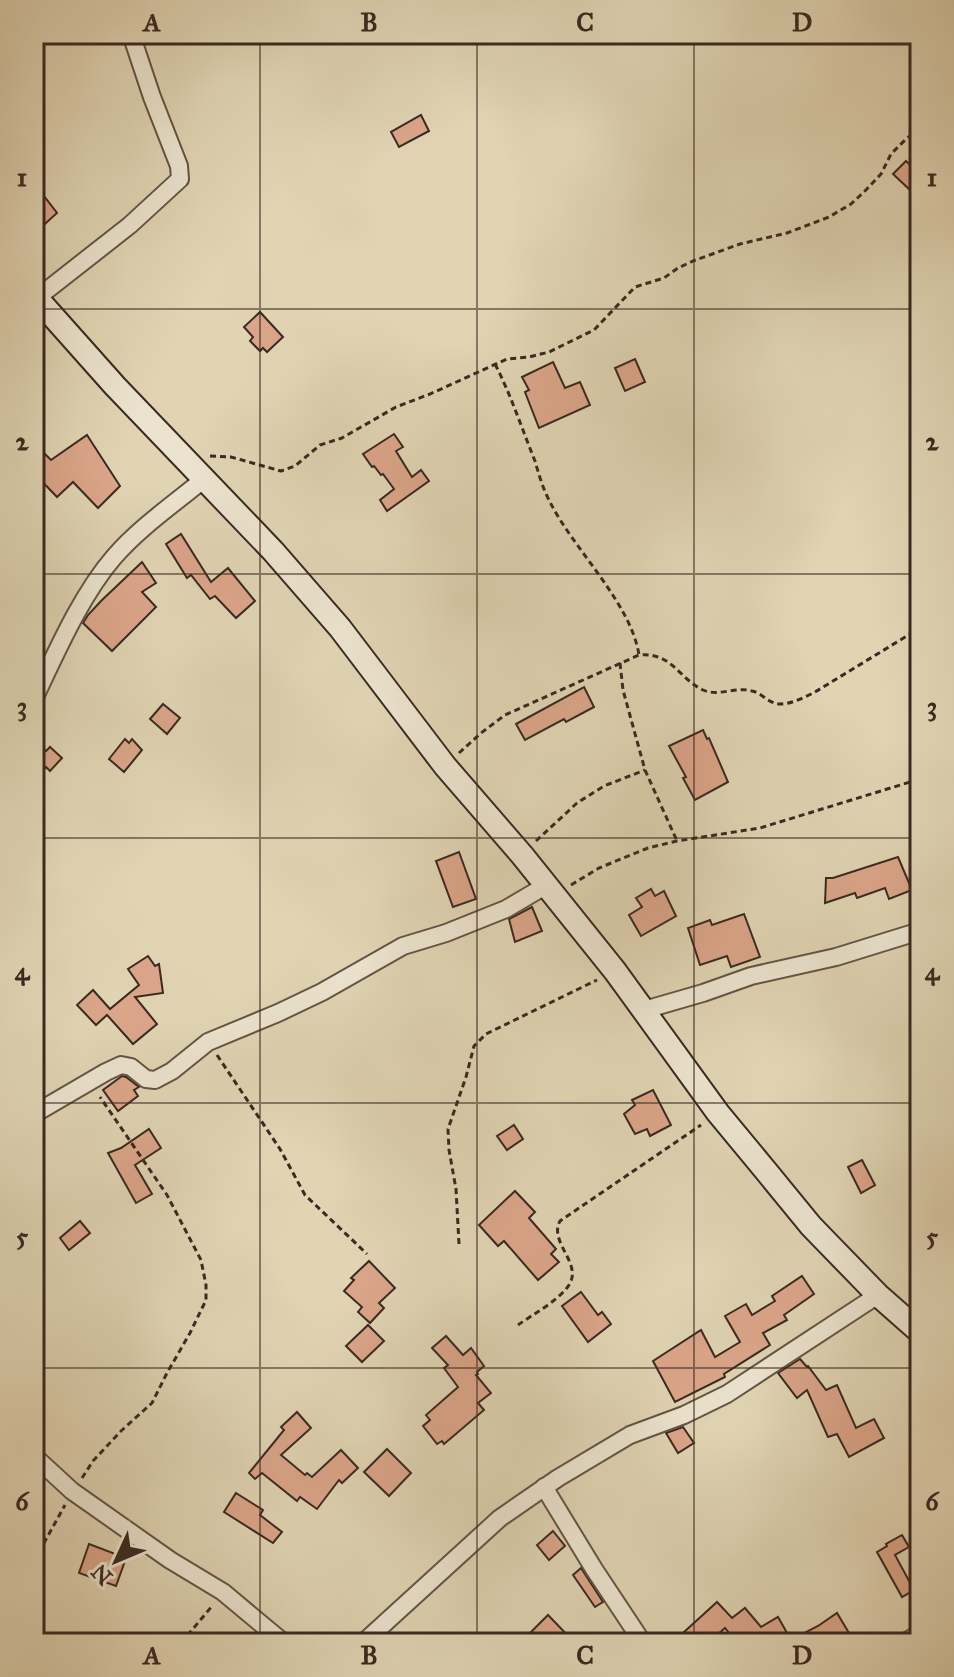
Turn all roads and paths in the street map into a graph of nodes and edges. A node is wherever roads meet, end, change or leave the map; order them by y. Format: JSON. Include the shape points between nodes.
{"nodes":[{"id":1,"x":131,"y":34,"type":"edge"},
{"id":2,"x":920,"y":129,"type":"edge"},
{"id":3,"x":35,"y":297,"type":"edge"},
{"id":4,"x":495,"y":364,"type":"junction"},
{"id":5,"x":178,"y":454,"type":"junction"},
{"id":6,"x":204,"y":479,"type":"junction"},
{"id":7,"x":920,"y":628,"type":"edge"},
{"id":8,"x":639,"y":655,"type":"junction"},
{"id":9,"x":620,"y":663,"type":"junction"},
{"id":10,"x":34,"y":699,"type":"edge"},
{"id":11,"x":445,"y":766,"type":"junction"},
{"id":12,"x":645,"y":770,"type":"junction"},
{"id":13,"x":920,"y":779,"type":"edge"},
{"id":14,"x":677,"y":841,"type":"junction"},
{"id":15,"x":522,"y":855,"type":"junction"},
{"id":16,"x":550,"y":891,"type":"junction"},
{"id":17,"x":920,"y":931,"type":"edge"},
{"id":18,"x":615,"y":971,"type":"junction"},
{"id":19,"x":644,"y":1010,"type":"junction"},
{"id":20,"x":208,"y":1042,"type":"junction"},
{"id":21,"x":90,"y":1081,"type":"junction"},
{"id":22,"x":718,"y":1113,"type":"junction"},
{"id":23,"x":34,"y":1114,"type":"edge"},
{"id":24,"x":459,"y":1244,"type":"dead end"},
{"id":25,"x":367,"y":1254,"type":"dead end"},
{"id":26,"x":878,"y":1295,"type":"junction"},
{"id":27,"x":518,"y":1325,"type":"dead end"},
{"id":28,"x":920,"y":1332,"type":"edge"},
{"id":29,"x":34,"y":1456,"type":"edge"},
{"id":30,"x":544,"y":1487,"type":"junction"},
{"id":31,"x":72,"y":1491,"type":"junction"},
{"id":32,"x":34,"y":1561,"type":"edge"},
{"id":33,"x":223,"y":1592,"type":"junction"},
{"id":34,"x":920,"y":1633,"type":"edge"},
{"id":35,"x":181,"y":1643,"type":"edge"},
{"id":36,"x":284,"y":1643,"type":"edge"},
{"id":37,"x":363,"y":1643,"type":"edge"},
{"id":38,"x":643,"y":1643,"type":"edge"},
{"id":39,"x":904,"y":1643,"type":"edge"}],
"edges":[{"from":1,"to":3,"type":"street","via":[[180,179],[130,225]]},
{"from":2,"to":4,"type":"path","via":[[891,154],[864,192],[829,217],[693,261],[635,287],[594,330],[549,352]]},
{"from":3,"to":5,"type":"street"},
{"from":4,"to":5,"type":"path","via":[[320,445],[281,471],[231,457]]},
{"from":4,"to":8,"type":"path","via":[[550,502],[628,622]]},
{"from":5,"to":6,"type":"street"},
{"from":6,"to":10,"type":"street","via":[[114,557],[67,631]]},
{"from":6,"to":11,"type":"street","via":[[340,628]]},
{"from":7,"to":8,"type":"path","via":[[815,692],[779,704],[749,690],[705,691],[661,658]]},
{"from":8,"to":9,"type":"path"},
{"from":9,"to":11,"type":"path","via":[[505,715]]},
{"from":9,"to":12,"type":"path"},
{"from":11,"to":15,"type":"street"},
{"from":12,"to":14,"type":"path"},
{"from":12,"to":15,"type":"path","via":[[577,803]]},
{"from":13,"to":14,"type":"path","via":[[760,828]]},
{"from":14,"to":16,"type":"path","via":[[648,848]]},
{"from":15,"to":16,"type":"street"},
{"from":16,"to":18,"type":"street"},
{"from":16,"to":20,"type":"street","via":[[403,946],[322,992]]},
{"from":17,"to":19,"type":"street"},
{"from":18,"to":19,"type":"street"},
{"from":18,"to":24,"type":"path","via":[[486,1034],[474,1046],[448,1129]]},
{"from":19,"to":22,"type":"street"},
{"from":20,"to":21,"type":"street","via":[[155,1080],[121,1065]]},
{"from":20,"to":25,"type":"path","via":[[305,1195]]},
{"from":21,"to":23,"type":"street"},
{"from":21,"to":31,"type":"path","via":[[167,1195],[201,1260],[206,1300],[152,1403],[93,1461]]},
{"from":22,"to":26,"type":"street","via":[[811,1226]]},
{"from":22,"to":27,"type":"path","via":[[560,1221],[558,1235],[573,1273],[570,1283]]},
{"from":26,"to":28,"type":"street"},
{"from":26,"to":30,"type":"street","via":[[727,1394],[630,1435]]},
{"from":29,"to":31,"type":"street"},
{"from":30,"to":37,"type":"street","via":[[500,1518]]},
{"from":30,"to":38,"type":"street"},
{"from":31,"to":32,"type":"path"},
{"from":31,"to":33,"type":"street"},
{"from":33,"to":35,"type":"path"},
{"from":33,"to":36,"type":"street"},
{"from":34,"to":39,"type":"street"}]}
